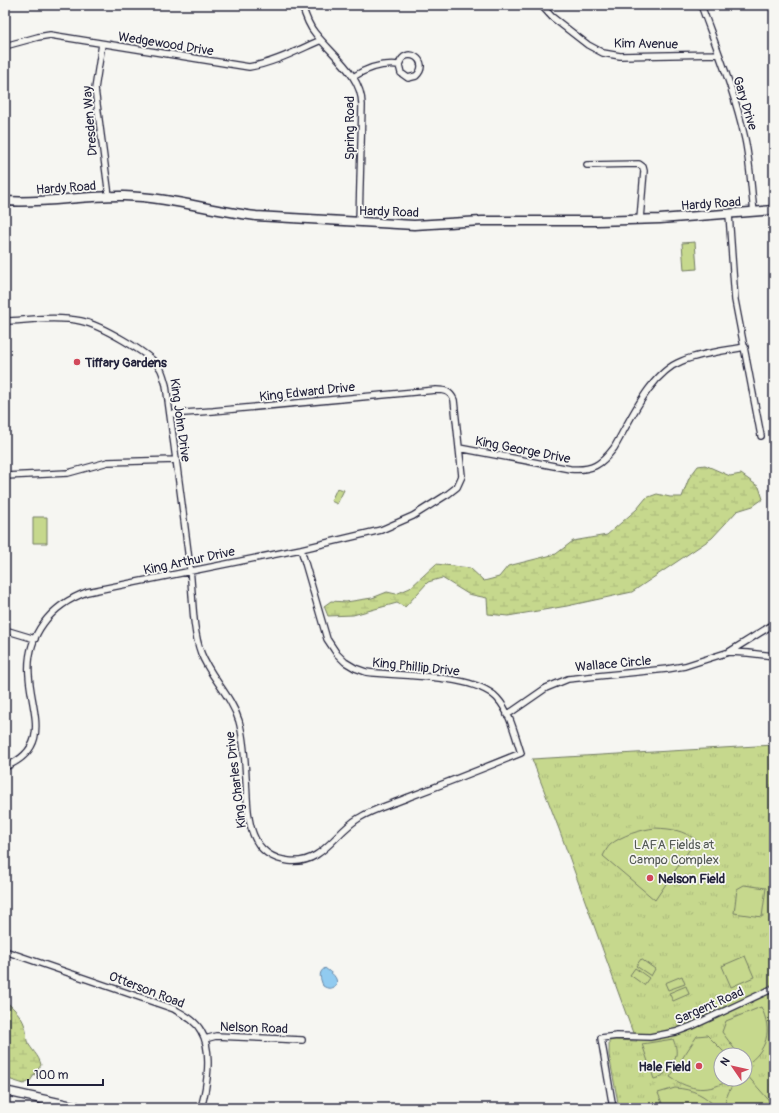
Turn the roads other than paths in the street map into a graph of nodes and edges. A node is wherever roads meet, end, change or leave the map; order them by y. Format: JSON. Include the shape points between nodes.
{"nodes":[{"id":1,"x":302,"y":5,"type":"edge"},
{"id":2,"x":541,"y":5,"type":"edge"},
{"id":3,"x":701,"y":5,"type":"edge"},
{"id":4,"x":321,"y":40,"type":"junction"},
{"id":5,"x":102,"y":44,"type":"junction"},
{"id":6,"x":5,"y":46,"type":"edge"},
{"id":7,"x":719,"y":54,"type":"junction"},
{"id":8,"x":398,"y":65,"type":"junction"},
{"id":9,"x":353,"y":77,"type":"junction"},
{"id":10,"x":587,"y":165,"type":"dead end"},
{"id":11,"x":108,"y":196,"type":"junction"},
{"id":12,"x":5,"y":201,"type":"edge"},
{"id":13,"x":774,"y":210,"type":"edge"},
{"id":14,"x":754,"y":212,"type":"junction"},
{"id":15,"x":729,"y":214,"type":"junction"},
{"id":16,"x":640,"y":219,"type":"junction"},
{"id":17,"x":359,"y":222,"type":"junction"},
{"id":18,"x":5,"y":321,"type":"edge"},
{"id":19,"x":745,"y":347,"type":"junction"},
{"id":20,"x":447,"y":390,"type":"joint"},
{"id":21,"x":170,"y":414,"type":"junction"},
{"id":22,"x":761,"y":436,"type":"dead end"},
{"id":23,"x":459,"y":448,"type":"junction"},
{"id":24,"x":176,"y":460,"type":"junction"},
{"id":25,"x":5,"y":476,"type":"edge"},
{"id":26,"x":301,"y":549,"type":"junction"},
{"id":27,"x":190,"y":571,"type":"junction"},
{"id":28,"x":774,"y":624,"type":"edge"},
{"id":29,"x":5,"y":630,"type":"edge"},
{"id":30,"x":35,"y":639,"type":"junction"},
{"id":31,"x":729,"y":652,"type":"junction"},
{"id":32,"x":774,"y":656,"type":"edge"},
{"id":33,"x":507,"y":715,"type":"junction"},
{"id":34,"x":521,"y":754,"type":"joint"},
{"id":35,"x":5,"y":767,"type":"edge"},
{"id":36,"x":5,"y":951,"type":"edge"},
{"id":37,"x":774,"y":988,"type":"edge"},
{"id":38,"x":205,"y":1039,"type":"junction"},
{"id":39,"x":302,"y":1040,"type":"dead end"},
{"id":40,"x":5,"y":1091,"type":"edge"},
{"id":41,"x":82,"y":1108,"type":"edge"},
{"id":42,"x":201,"y":1108,"type":"edge"},
{"id":43,"x":613,"y":1108,"type":"edge"}],
"edges":[{"from":1,"to":4,"type":"street","name":"Spring Road","via":[[311,28]]},
{"from":2,"to":7,"type":"street","name":"Kim Avenue","via":[[552,17],[588,45],[603,53],[620,56]]},
{"from":3,"to":7,"type":"street","name":"Gary Drive"},
{"from":4,"to":5,"type":"street","name":"Wedgewood Drive","via":[[272,61],[249,67]]},
{"from":4,"to":9,"type":"street","name":"Spring Road"},
{"from":5,"to":6,"type":"street","name":"Wedgewood Drive","via":[[50,35]]},
{"from":5,"to":11,"type":"street","name":"Dresden Way","via":[[95,89]]},
{"from":7,"to":14,"type":"street","name":"Gary Drive","via":[[745,140]]},
{"from":8,"to":8,"type":"street","via":[[401,74],[408,78],[416,76],[421,69],[419,60],[412,55],[403,57]]},
{"from":8,"to":9,"type":"street","via":[[369,68]]},
{"from":9,"to":17,"type":"street","name":"Spring Road","via":[[362,99]]},
{"from":10,"to":16,"type":"street","via":[[639,164],[643,167]]},
{"from":11,"to":12,"type":"street","name":"Hardy Road","via":[[29,202]]},
{"from":11,"to":17,"type":"street","name":"Hardy Road","via":[[194,204],[233,214]]},
{"from":13,"to":14,"type":"street","name":"Hardy Road"},
{"from":14,"to":15,"type":"street","name":"Hardy Road"},
{"from":15,"to":16,"type":"street","name":"Hardy Road"},
{"from":15,"to":19,"type":"street","via":[[735,300]]},
{"from":16,"to":17,"type":"street","name":"Hardy Road","via":[[482,221],[414,225]]},
{"from":18,"to":21,"type":"street","name":"King John Drive","via":[[81,321],[123,341],[153,360],[160,369],[166,385]]},
{"from":19,"to":22,"type":"street"},
{"from":19,"to":23,"type":"street","name":"King George Drive","via":[[692,357],[662,373],[650,387],[614,448],[593,468],[570,470]]},
{"from":20,"to":21,"type":"street","name":"King Edward Drive"},
{"from":20,"to":23,"type":"street","name":"King Arthur Drive","via":[[454,400]]},
{"from":21,"to":24,"type":"street","name":"King John Drive"},
{"from":23,"to":26,"type":"street","name":"King Arthur Drive","via":[[462,476],[457,487],[448,494],[413,516],[381,530]]},
{"from":24,"to":25,"type":"street","via":[[108,462],[68,473]]},
{"from":24,"to":27,"type":"street","name":"King John Drive"},
{"from":26,"to":27,"type":"street","name":"King Arthur Drive"},
{"from":26,"to":33,"type":"street","name":"King Phillip Drive","via":[[327,640],[345,662],[366,672],[477,685],[497,698]]},
{"from":27,"to":30,"type":"street","name":"King Arthur Drive","via":[[76,596],[47,617]]},
{"from":27,"to":34,"type":"street","name":"King Charles Drive","via":[[201,654],[239,720],[251,830],[260,846],[270,855],[288,861],[311,858],[323,851],[361,816]]},
{"from":28,"to":31,"type":"street","name":"Wallace Circle"},
{"from":29,"to":30,"type":"street"},
{"from":30,"to":35,"type":"street","name":"King Arthur Drive","via":[[28,671],[36,731],[22,757]]},
{"from":31,"to":32,"type":"street","name":"Wallace Circle"},
{"from":31,"to":33,"type":"street","name":"Wallace Circle","via":[[685,666],[568,679],[546,688]]},
{"from":33,"to":34,"type":"street","name":"King Phillip Drive"},
{"from":36,"to":38,"type":"street","name":"Otterson Road","via":[[174,1010],[194,1022]]},
{"from":37,"to":43,"type":"street","name":"Sargent Road","via":[[676,1032],[650,1038],[601,1038]]},
{"from":38,"to":39,"type":"street","name":"Nelson Road","via":[[216,1036]]},
{"from":38,"to":42,"type":"street","name":"Otterson Road","via":[[207,1071]]},
{"from":40,"to":41,"type":"street"}]}
